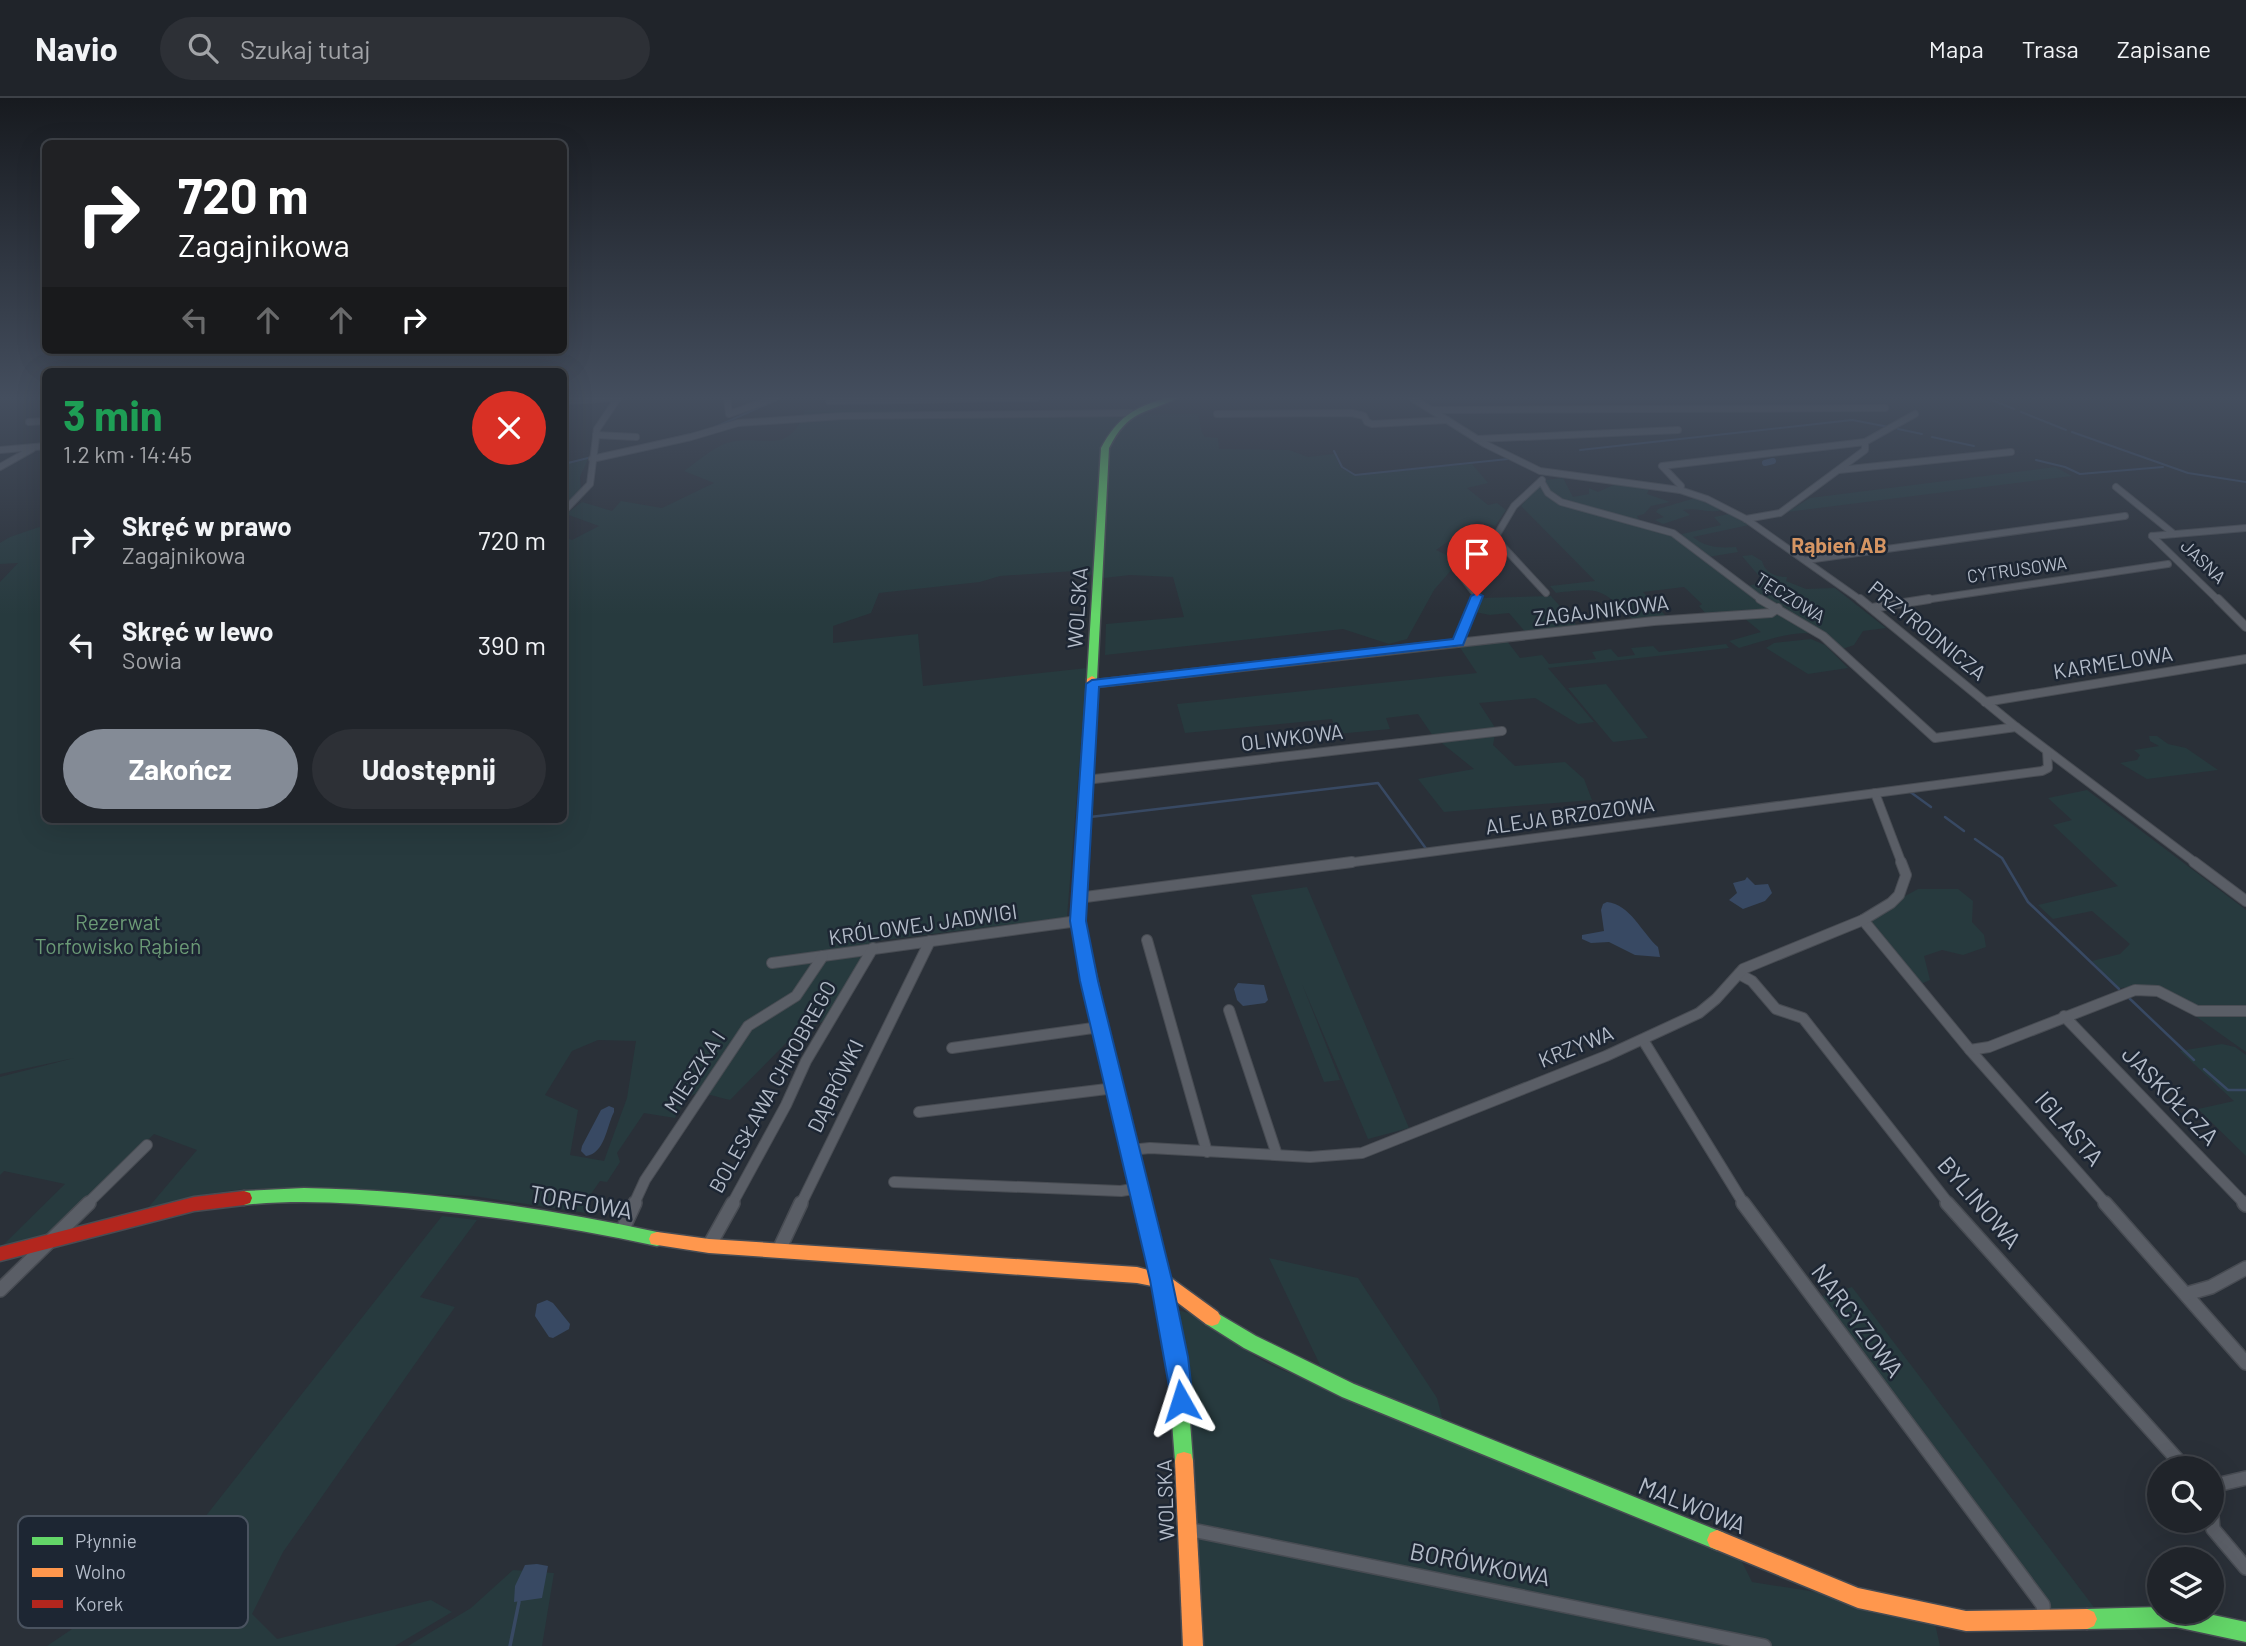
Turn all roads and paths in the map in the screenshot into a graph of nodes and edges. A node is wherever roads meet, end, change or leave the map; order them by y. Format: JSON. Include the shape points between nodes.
{"nodes":[{"id":1,"x":591,"y":470,"type":"edge"},
{"id":2,"x":1104,"y":470,"type":"edge"},
{"id":3,"x":1540,"y":470,"type":"edge"},
{"id":4,"x":1666,"y":470,"type":"edge"},
{"id":5,"x":1839,"y":470,"type":"edge"},
{"id":6,"x":1547,"y":473,"type":"junction"},
{"id":7,"x":1541,"y":481,"type":"junction"},
{"id":8,"x":2116,"y":487,"type":"dead end"},
{"id":9,"x":1680,"y":490,"type":"junction"},
{"id":10,"x":567,"y":508,"type":"edge"},
{"id":11,"x":2125,"y":516,"type":"dead end"},
{"id":12,"x":1746,"y":519,"type":"junction"},
{"id":13,"x":2246,"y":528,"type":"edge"},
{"id":14,"x":2174,"y":534,"type":"junction"},
{"id":15,"x":1495,"y":538,"type":"junction"},
{"id":16,"x":1807,"y":560,"type":"junction"},
{"id":17,"x":2168,"y":564,"type":"dead end"},
{"id":18,"x":1546,"y":593,"type":"dead end"},
{"id":19,"x":1778,"y":608,"type":"junction"},
{"id":20,"x":1872,"y":608,"type":"junction"},
{"id":21,"x":2246,"y":627,"type":"edge"},
{"id":22,"x":1458,"y":643,"type":"junction"},
{"id":23,"x":2246,"y":659,"type":"edge"},
{"id":24,"x":1092,"y":684,"type":"junction"},
{"id":25,"x":1985,"y":702,"type":"junction"},
{"id":26,"x":2016,"y":727,"type":"junction"},
{"id":27,"x":1502,"y":732,"type":"dead end"},
{"id":28,"x":2047,"y":751,"type":"junction"},
{"id":29,"x":1086,"y":780,"type":"junction"},
{"id":30,"x":1875,"y":793,"type":"junction"},
{"id":31,"x":1078,"y":898,"type":"junction"},
{"id":32,"x":2246,"y":901,"type":"edge"},
{"id":33,"x":1863,"y":920,"type":"junction"},
{"id":34,"x":1078,"y":921,"type":"junction"},
{"id":35,"x":1147,"y":940,"type":"dead end"},
{"id":36,"x":930,"y":941,"type":"junction"},
{"id":37,"x":873,"y":948,"type":"junction"},
{"id":38,"x":824,"y":956,"type":"junction"},
{"id":39,"x":772,"y":963,"type":"dead end"},
{"id":40,"x":1739,"y":974,"type":"junction"},
{"id":41,"x":1229,"y":1010,"type":"dead end"},
{"id":42,"x":2246,"y":1011,"type":"edge"},
{"id":43,"x":2064,"y":1016,"type":"junction"},
{"id":44,"x":1100,"y":1027,"type":"junction"},
{"id":45,"x":1643,"y":1040,"type":"junction"},
{"id":46,"x":952,"y":1048,"type":"dead end"},
{"id":47,"x":1970,"y":1050,"type":"junction"},
{"id":48,"x":1115,"y":1088,"type":"junction"},
{"id":49,"x":919,"y":1112,"type":"dead end"},
{"id":50,"x":147,"y":1145,"type":"dead end"},
{"id":51,"x":1130,"y":1150,"type":"junction"},
{"id":52,"x":1207,"y":1152,"type":"junction"},
{"id":53,"x":1277,"y":1155,"type":"junction"},
{"id":54,"x":894,"y":1182,"type":"dead end"},
{"id":55,"x":1139,"y":1188,"type":"junction"},
{"id":56,"x":2246,"y":1205,"type":"edge"},
{"id":57,"x":622,"y":1231,"type":"junction"},
{"id":58,"x":49,"y":1241,"type":"junction"},
{"id":59,"x":709,"y":1246,"type":"junction"},
{"id":60,"x":779,"y":1250,"type":"junction"},
{"id":61,"x":0,"y":1254,"type":"edge"},
{"id":62,"x":2246,"y":1268,"type":"edge"},
{"id":63,"x":1161,"y":1280,"type":"junction"},
{"id":64,"x":0,"y":1290,"type":"edge"},
{"id":65,"x":2186,"y":1294,"type":"junction"},
{"id":66,"x":2246,"y":1363,"type":"edge"},
{"id":67,"x":2174,"y":1456,"type":"edge"},
{"id":68,"x":2246,"y":1478,"type":"edge"},
{"id":69,"x":2224,"y":1483,"type":"edge"},
{"id":70,"x":1186,"y":1529,"type":"junction"},
{"id":71,"x":2216,"y":1533,"type":"edge"},
{"id":72,"x":2246,"y":1568,"type":"edge"},
{"id":73,"x":2044,"y":1620,"type":"junction"},
{"id":74,"x":2246,"y":1632,"type":"edge"},
{"id":75,"x":1193,"y":1646,"type":"edge"},
{"id":76,"x":1764,"y":1646,"type":"edge"}],
"edges":[{"from":1,"to":10,"type":"street","via":[[590,484]]},
{"from":2,"to":24,"type":"street","name":"WOLSKA"},
{"from":3,"to":6,"type":"street","name":"PRZYRODNICZA"},
{"from":4,"to":9,"type":"street"},
{"from":5,"to":12,"type":"street","via":[[1780,513]]},
{"from":6,"to":7,"type":"street"},
{"from":6,"to":9,"type":"street","name":"PRZYRODNICZA"},
{"from":7,"to":15,"type":"street","via":[[1514,506]]},
{"from":7,"to":19,"type":"street","name":"TĘCZOWA","via":[[1545,490],[1569,506],[1665,528],[1751,594]]},
{"from":8,"to":14,"type":"street","name":"JASNA"},
{"from":9,"to":12,"type":"street","name":"PRZYRODNICZA"},
{"from":11,"to":16,"type":"street"},
{"from":12,"to":16,"type":"street","name":"PRZYRODNICZA"},
{"from":13,"to":14,"type":"street","name":"JASNA"},
{"from":14,"to":21,"type":"street","name":"JASNA","via":[[2152,536]]},
{"from":15,"to":18,"type":"street"},
{"from":15,"to":22,"type":"street","via":[[1459,572],[1477,596]]},
{"from":16,"to":20,"type":"street","name":"PRZYRODNICZA"},
{"from":17,"to":20,"type":"street","name":"CYTRUSOWA"},
{"from":19,"to":22,"type":"street","name":"ZAGAJNIKOWA","via":[[1772,613]]},
{"from":19,"to":26,"type":"street","name":"TĘCZOWA","via":[[1823,636],[1935,738]]},
{"from":20,"to":25,"type":"street","name":"PRZYRODNICZA"},
{"from":22,"to":24,"type":"street","name":"ZAGAJNIKOWA"},
{"from":23,"to":25,"type":"street","name":"KARMELOWA"},
{"from":24,"to":29,"type":"street","name":"WOLSKA"},
{"from":25,"to":26,"type":"street","name":"PRZYRODNICZA"},
{"from":26,"to":28,"type":"street","name":"PRZYRODNICZA"},
{"from":27,"to":29,"type":"street","name":"OLIWKOWA"},
{"from":28,"to":30,"type":"street","name":"ALEJA BRZOZOWA","via":[[2048,768],[2042,771]]},
{"from":28,"to":32,"type":"street","name":"PRZYRODNICZA"},
{"from":29,"to":31,"type":"street","name":"WOLSKA"},
{"from":30,"to":31,"type":"street","name":"ALEJA BRZOZOWA"},
{"from":30,"to":33,"type":"street","name":"KRZYWA","via":[[1905,881],[1891,903]]},
{"from":31,"to":34,"type":"street","name":"WOLSKA"},
{"from":33,"to":40,"type":"street","name":"KRZYWA"},
{"from":33,"to":47,"type":"street","name":"IGLASTA"},
{"from":34,"to":36,"type":"street","name":"KRÓLOWEJ JADWIGI"},
{"from":34,"to":44,"type":"street","name":"WOLSKA"},
{"from":35,"to":52,"type":"street"},
{"from":36,"to":37,"type":"street","name":"KRÓLOWEJ JADWIGI"},
{"from":36,"to":60,"type":"street","name":"DĄBRÓWKI"},
{"from":37,"to":38,"type":"street","name":"KRÓLOWEJ JADWIGI"},
{"from":37,"to":59,"type":"street","name":"BOLESŁAWA CHROBREGO","via":[[806,1061]]},
{"from":38,"to":39,"type":"street","name":"KRÓLOWEJ JADWIGI"},
{"from":38,"to":57,"type":"street","name":"MIESZKA I","via":[[800,993],[760,1014],[748,1026],[645,1180]]},
{"from":40,"to":45,"type":"street","name":"KRZYWA","via":[[1699,1013]]},
{"from":40,"to":67,"type":"street","name":"BYLINOWA","via":[[1752,981],[1776,1009],[1803,1018],[1946,1201]]},
{"from":41,"to":53,"type":"street"},
{"from":42,"to":43,"type":"street","via":[[2197,1011],[2146,989]]},
{"from":43,"to":47,"type":"street","via":[[1989,1047]]},
{"from":43,"to":56,"type":"street","name":"JASKÓŁCZA"},
{"from":44,"to":46,"type":"street"},
{"from":44,"to":48,"type":"street","name":"WOLSKA"},
{"from":45,"to":53,"type":"street","name":"KRZYWA","via":[[1362,1153]]},
{"from":45,"to":73,"type":"street","name":"NARCYZOWA","via":[[1739,1197],[2043,1605]]},
{"from":47,"to":65,"type":"street","name":"IGLASTA"},
{"from":48,"to":49,"type":"street"},
{"from":48,"to":51,"type":"street","name":"WOLSKA"},
{"from":50,"to":58,"type":"street"},
{"from":51,"to":52,"type":"street","name":"KRZYWA"},
{"from":51,"to":55,"type":"street","name":"WOLSKA"},
{"from":52,"to":53,"type":"street","name":"KRZYWA"},
{"from":54,"to":55,"type":"street"},
{"from":55,"to":63,"type":"street","name":"WOLSKA"},
{"from":57,"to":58,"type":"street","name":"TORFOWA","via":[[468,1206],[342,1194],[274,1194],[194,1204]]},
{"from":57,"to":59,"type":"street","name":"TORFOWA"},
{"from":58,"to":61,"type":"street","name":"TORFOWA"},
{"from":58,"to":64,"type":"street"},
{"from":59,"to":60,"type":"street","name":"TORFOWA"},
{"from":60,"to":63,"type":"street","name":"TORFOWA"},
{"from":62,"to":65,"type":"street","via":[[2211,1287]]},
{"from":63,"to":70,"type":"street","name":"WOLSKA","via":[[1180,1384]]},
{"from":63,"to":73,"type":"street","name":"MALWOWA","via":[[1250,1342],[1348,1391],[1858,1598],[1966,1621]]},
{"from":65,"to":66,"type":"street","name":"IGLASTA"},
{"from":68,"to":69,"type":"street"},
{"from":70,"to":75,"type":"street","name":"WOLSKA"},
{"from":70,"to":76,"type":"street","name":"BORÓWKOWA"},
{"from":71,"to":72,"type":"street"},
{"from":73,"to":74,"type":"street","name":"MALWOWA","via":[[2176,1617]]}]}
